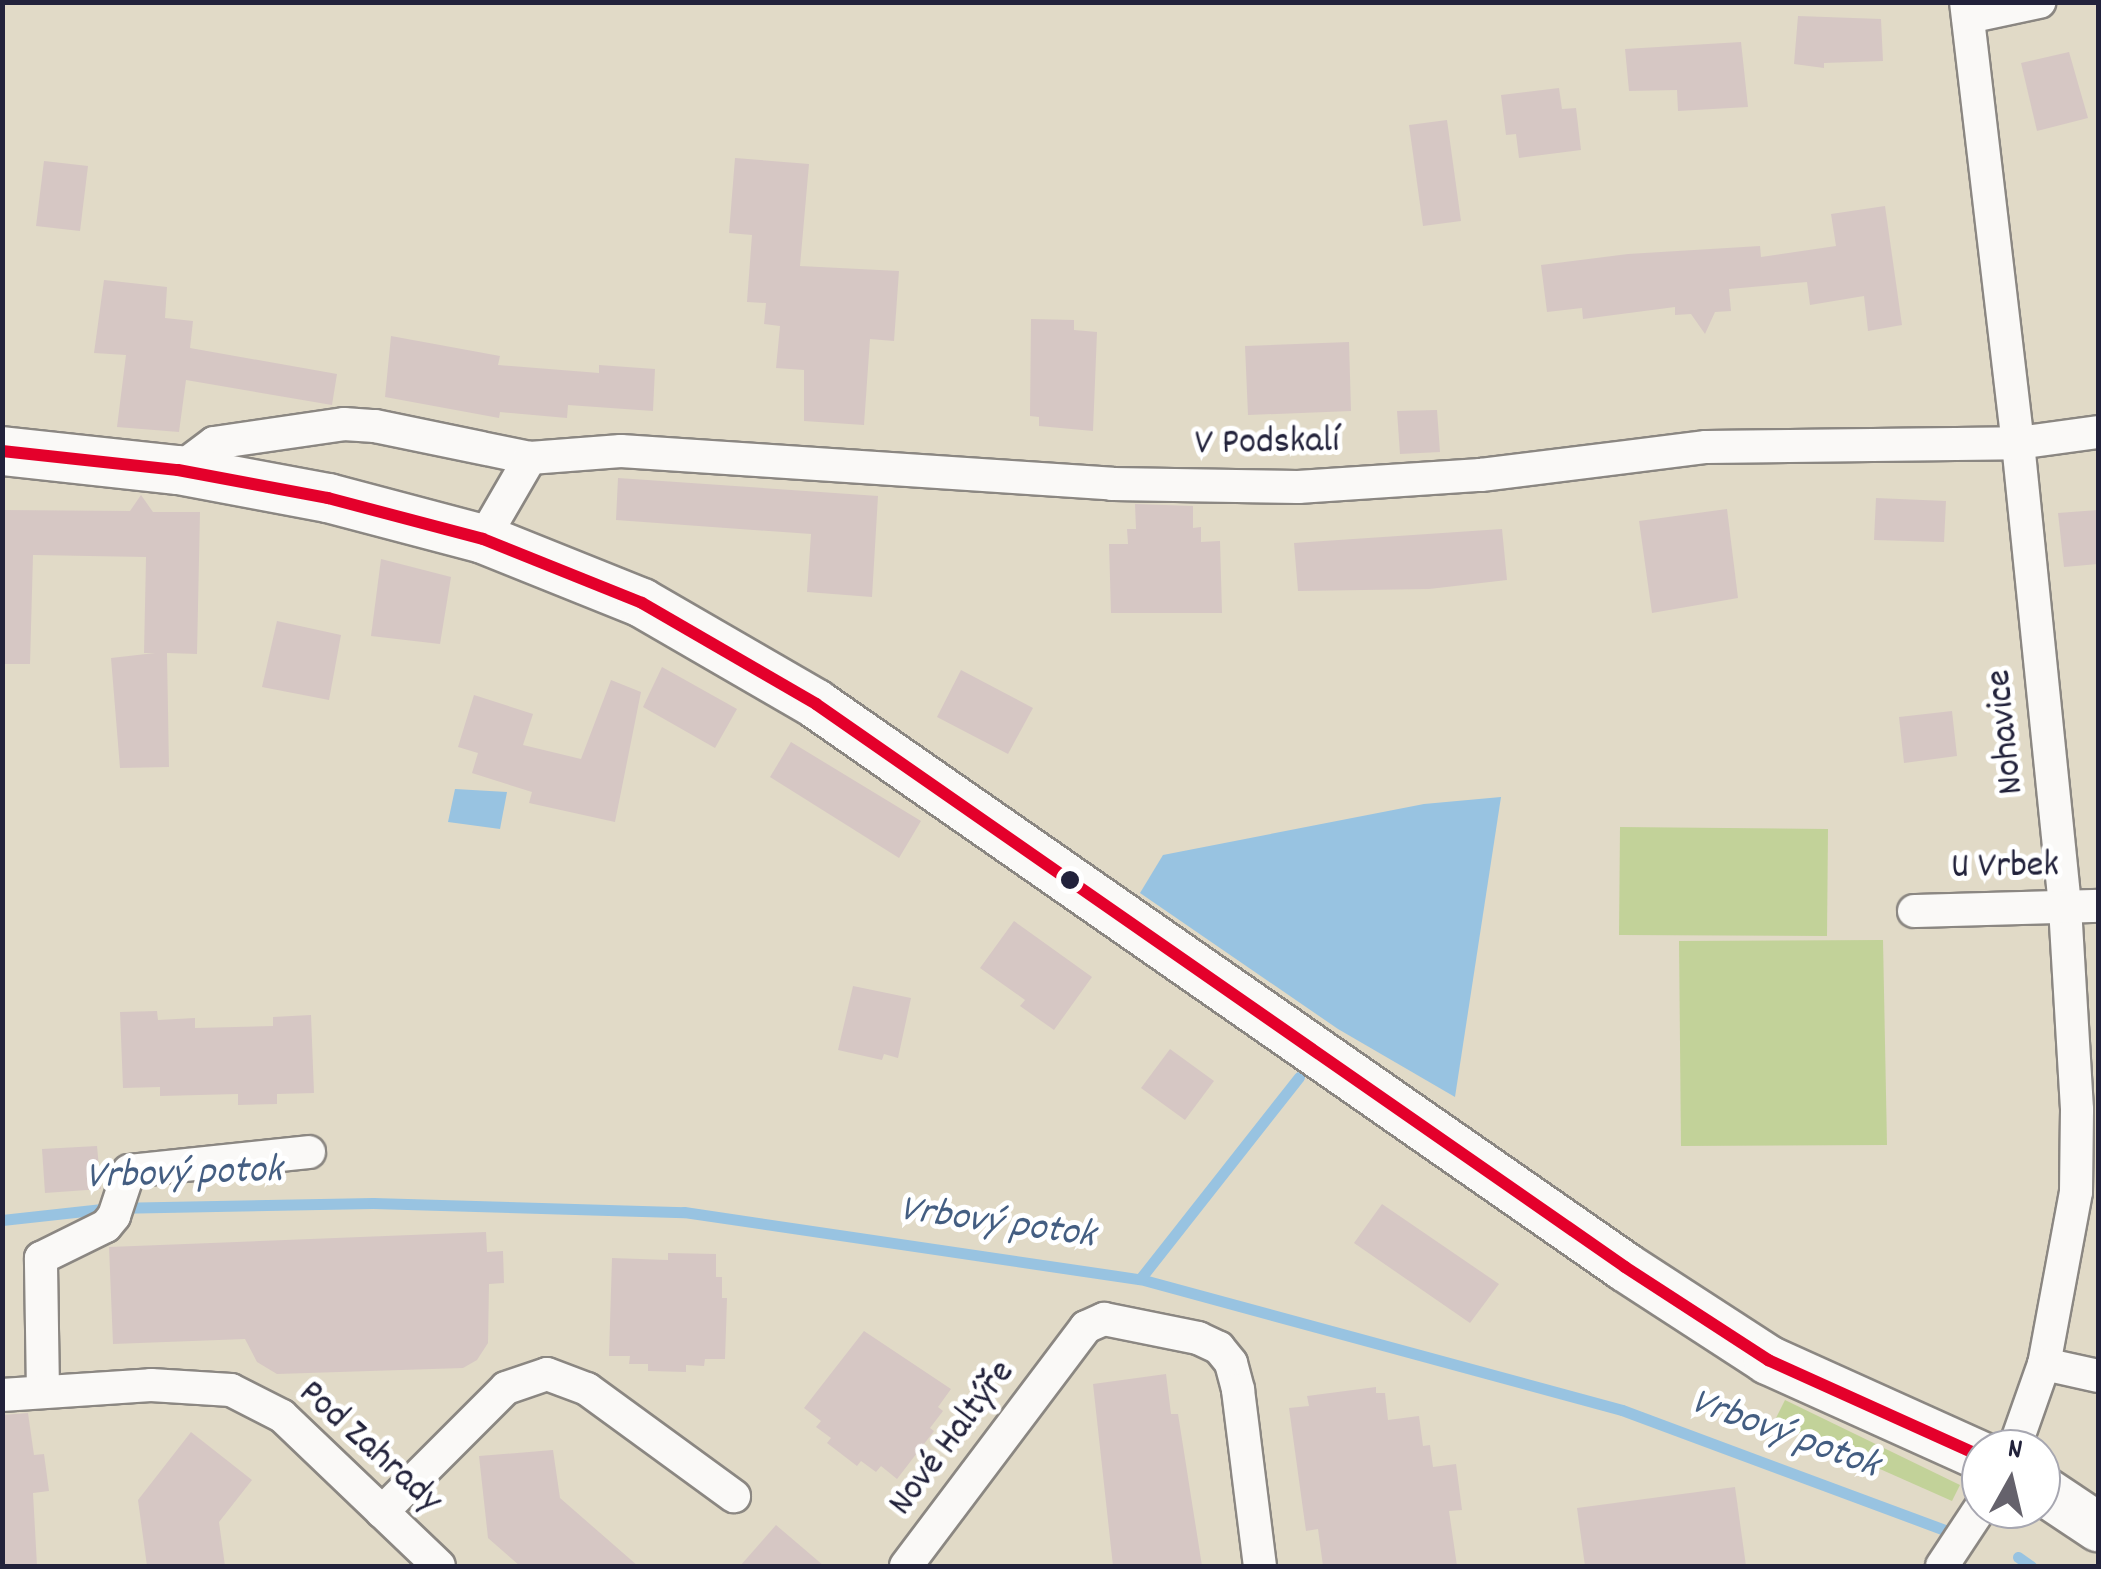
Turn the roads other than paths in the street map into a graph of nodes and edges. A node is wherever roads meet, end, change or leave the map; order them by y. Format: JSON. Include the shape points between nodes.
{"nodes":[{"id":1,"x":2040,"y":2,"type":"edge"},
{"id":2,"x":1967,"y":10,"type":"edge"},
{"id":3,"x":2098,"y":432,"type":"edge"},
{"id":4,"x":2018,"y":442,"type":"junction"},
{"id":5,"x":2,"y":451,"type":"edge"},
{"id":6,"x":530,"y":458,"type":"junction"},
{"id":7,"x":178,"y":470,"type":"junction"},
{"id":8,"x":483,"y":539,"type":"junction"},
{"id":9,"x":2098,"y":906,"type":"edge"},
{"id":10,"x":2064,"y":907,"type":"junction"},
{"id":11,"x":1914,"y":911,"type":"dead end"},
{"id":12,"x":309,"y":1152,"type":"dead end"},
{"id":13,"x":2044,"y":1364,"type":"junction"},
{"id":14,"x":2098,"y":1376,"type":"edge"},
{"id":15,"x":43,"y":1392,"type":"junction"},
{"id":16,"x":2,"y":1394,"type":"edge"},
{"id":17,"x":2021,"y":1429,"type":"edge"},
{"id":18,"x":1961,"y":1447,"type":"edge"},
{"id":19,"x":734,"y":1496,"type":"dead end"},
{"id":20,"x":2061,"y":1502,"type":"edge"},
{"id":21,"x":382,"y":1512,"type":"junction"},
{"id":22,"x":2098,"y":1526,"type":"edge"},
{"id":23,"x":1966,"y":1529,"type":"edge"},
{"id":24,"x":440,"y":1566,"type":"edge"},
{"id":25,"x":906,"y":1566,"type":"edge"},
{"id":26,"x":1260,"y":1566,"type":"edge"},
{"id":27,"x":1942,"y":1566,"type":"edge"}],
"edges":[{"from":1,"to":2,"type":"street"},
{"from":2,"to":4,"type":"street","name":"Nohavice"},
{"from":3,"to":4,"type":"street","name":"V Podskalí"},
{"from":4,"to":6,"type":"street","name":"V Podskalí","via":[[1706,446],[1481,475],[1298,487],[1112,484],[620,450]]},
{"from":4,"to":10,"type":"street","name":"Nohavice"},
{"from":5,"to":7,"type":"street"},
{"from":6,"to":7,"type":"street","name":"V Podskalí","via":[[344,424],[214,443]]},
{"from":6,"to":8,"type":"street"},
{"from":7,"to":8,"type":"street","via":[[328,498]]},
{"from":8,"to":18,"type":"street","via":[[642,604],[816,704],[1641,1278],[1768,1360]]},
{"from":9,"to":10,"type":"street","name":"U Vrbek"},
{"from":10,"to":11,"type":"street","name":"U Vrbek"},
{"from":10,"to":13,"type":"street","name":"Nohavice","via":[[2076,1192]]},
{"from":12,"to":15,"type":"street","via":[[129,1171],[106,1226],[41,1258]]},
{"from":13,"to":14,"type":"street"},
{"from":13,"to":17,"type":"street","name":"Nohavice"},
{"from":15,"to":16,"type":"street","name":"Pod Zahrady"},
{"from":15,"to":21,"type":"street","name":"Pod Zahrady","via":[[151,1385],[232,1390],[282,1416]]},
{"from":19,"to":21,"type":"street","via":[[587,1389],[546,1374],[506,1388]]},
{"from":20,"to":22,"type":"street"},
{"from":21,"to":24,"type":"street","name":"Pod Zahrady"},
{"from":23,"to":27,"type":"street"},
{"from":25,"to":26,"type":"street","name":"Nové Haltýře","via":[[1086,1327],[1104,1318],[1198,1338],[1219,1348],[1230,1363]]}]}
